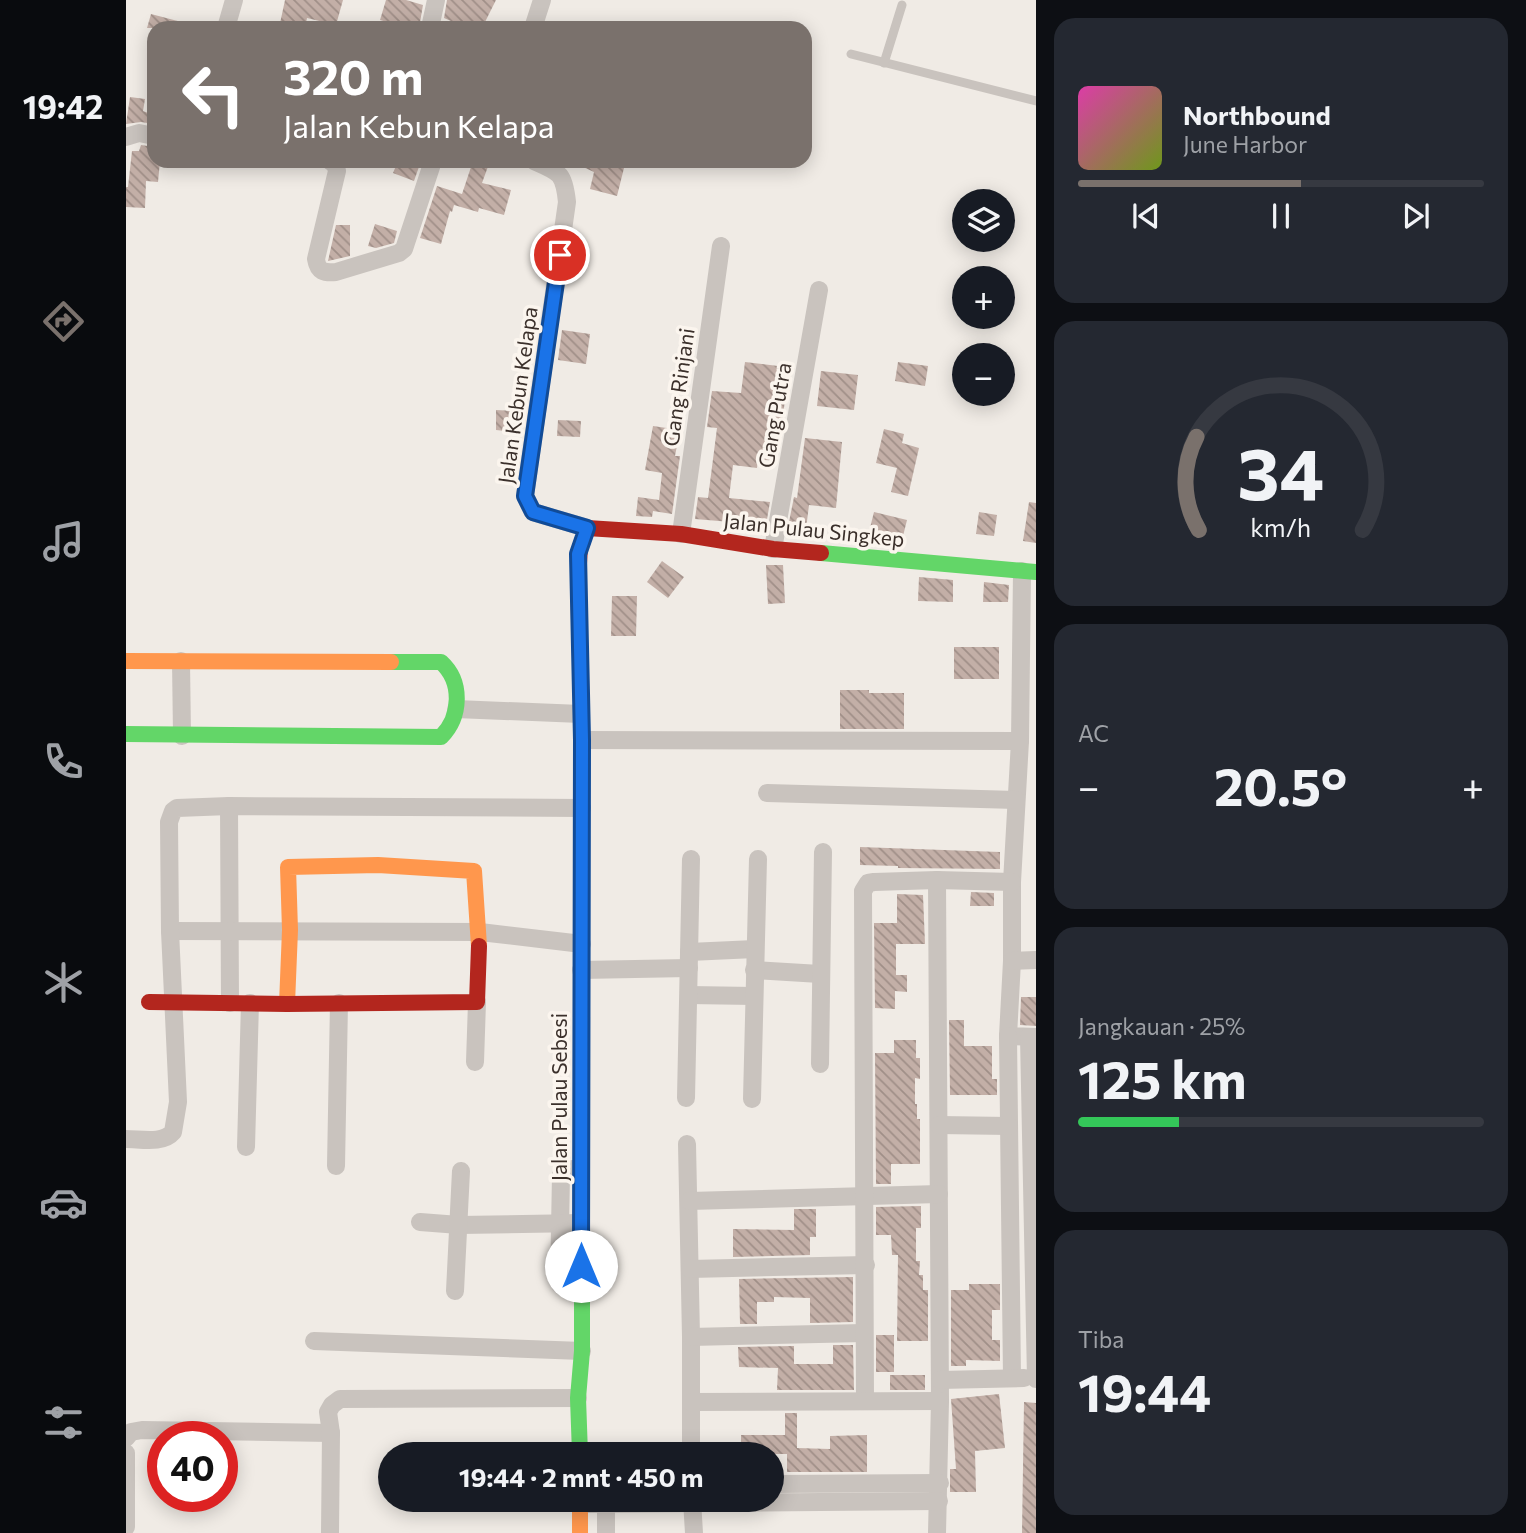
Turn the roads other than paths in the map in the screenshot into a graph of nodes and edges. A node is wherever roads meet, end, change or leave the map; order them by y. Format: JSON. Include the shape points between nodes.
{"nodes":[{"id":1,"x":234,"y":0,"type":"edge"},
{"id":2,"x":436,"y":0,"type":"edge"},
{"id":3,"x":542,"y":0,"type":"edge"},
{"id":4,"x":902,"y":5,"type":"dead end"},
{"id":5,"x":228,"y":21,"type":"edge"},
{"id":6,"x":432,"y":21,"type":"edge"},
{"id":7,"x":535,"y":21,"type":"edge"},
{"id":8,"x":851,"y":54,"type":"dead end"},
{"id":9,"x":884,"y":63,"type":"junction"},
{"id":10,"x":1036,"y":101,"type":"edge"},
{"id":11,"x":147,"y":134,"type":"edge"},
{"id":12,"x":126,"y":138,"type":"edge"},
{"id":13,"x":336,"y":168,"type":"edge"},
{"id":14,"x":431,"y":168,"type":"edge"},
{"id":15,"x":549,"y":168,"type":"edge"},
{"id":16,"x":721,"y":246,"type":"dead end"},
{"id":17,"x":819,"y":290,"type":"dead end"},
{"id":18,"x":587,"y":528,"type":"junction"},
{"id":19,"x":681,"y":534,"type":"junction"},
{"id":20,"x":773,"y":549,"type":"junction"},
{"id":21,"x":1029,"y":572,"type":"edge"},
{"id":22,"x":126,"y":661,"type":"edge"},
{"id":23,"x":181,"y":661,"type":"junction"},
{"id":24,"x":456,"y":709,"type":"junction"},
{"id":25,"x":581,"y":714,"type":"junction"},
{"id":26,"x":126,"y":734,"type":"edge"},
{"id":27,"x":182,"y":736,"type":"junction"},
{"id":28,"x":582,"y":740,"type":"junction"},
{"id":29,"x":1020,"y":741,"type":"junction"},
{"id":30,"x":766,"y":793,"type":"dead end"},
{"id":31,"x":1016,"y":800,"type":"junction"},
{"id":32,"x":229,"y":806,"type":"junction"},
{"id":33,"x":582,"y":808,"type":"junction"},
{"id":34,"x":823,"y":852,"type":"dead end"},
{"id":35,"x":691,"y":859,"type":"dead end"},
{"id":36,"x":758,"y":859,"type":"dead end"},
{"id":37,"x":937,"y":880,"type":"junction"},
{"id":38,"x":1012,"y":882,"type":"junction"},
{"id":39,"x":229,"y":930,"type":"junction"},
{"id":40,"x":289,"y":930,"type":"junction"},
{"id":41,"x":170,"y":931,"type":"junction"},
{"id":42,"x":480,"y":932,"type":"junction"},
{"id":43,"x":582,"y":944,"type":"junction"},
{"id":44,"x":755,"y":949,"type":"junction"},
{"id":45,"x":689,"y":960,"type":"junction"},
{"id":46,"x":1036,"y":960,"type":"edge"},
{"id":47,"x":1012,"y":961,"type":"junction"},
{"id":48,"x":581,"y":970,"type":"junction"},
{"id":49,"x":754,"y":970,"type":"junction"},
{"id":50,"x":820,"y":974,"type":"junction"},
{"id":51,"x":689,"y":995,"type":"junction"},
{"id":52,"x":754,"y":996,"type":"junction"},
{"id":53,"x":174,"y":1001,"type":"junction"},
{"id":54,"x":149,"y":1002,"type":"dead end"},
{"id":55,"x":477,"y":1002,"type":"junction"},
{"id":56,"x":229,"y":1003,"type":"junction"},
{"id":57,"x":250,"y":1003,"type":"junction"},
{"id":58,"x":339,"y":1003,"type":"junction"},
{"id":59,"x":287,"y":1004,"type":"junction"},
{"id":60,"x":1008,"y":1036,"type":"junction"},
{"id":61,"x":1033,"y":1037,"type":"edge"},
{"id":62,"x":475,"y":1062,"type":"dead end"},
{"id":63,"x":820,"y":1064,"type":"dead end"},
{"id":64,"x":686,"y":1098,"type":"dead end"},
{"id":65,"x":752,"y":1099,"type":"dead end"},
{"id":66,"x":939,"y":1125,"type":"junction"},
{"id":67,"x":1009,"y":1126,"type":"junction"},
{"id":68,"x":126,"y":1139,"type":"edge"},
{"id":69,"x":687,"y":1144,"type":"dead end"},
{"id":70,"x":246,"y":1146,"type":"dead end"},
{"id":71,"x":336,"y":1166,"type":"dead end"},
{"id":72,"x":581,"y":1168,"type":"junction"},
{"id":73,"x":461,"y":1171,"type":"dead end"},
{"id":74,"x":939,"y":1194,"type":"junction"},
{"id":75,"x":864,"y":1196,"type":"junction"},
{"id":76,"x":689,"y":1201,"type":"junction"},
{"id":77,"x":420,"y":1222,"type":"dead end"},
{"id":78,"x":560,"y":1222,"type":"junction"},
{"id":79,"x":581,"y":1223,"type":"junction"},
{"id":80,"x":459,"y":1225,"type":"junction"},
{"id":81,"x":866,"y":1265,"type":"junction"},
{"id":82,"x":690,"y":1269,"type":"junction"},
{"id":83,"x":582,"y":1287,"type":"junction"},
{"id":84,"x":455,"y":1291,"type":"dead end"},
{"id":85,"x":864,"y":1333,"type":"junction"},
{"id":86,"x":691,"y":1337,"type":"junction"},
{"id":87,"x":314,"y":1341,"type":"dead end"},
{"id":88,"x":582,"y":1351,"type":"junction"},
{"id":89,"x":1012,"y":1378,"type":"junction"},
{"id":90,"x":1036,"y":1379,"type":"edge"},
{"id":91,"x":940,"y":1380,"type":"junction"},
{"id":92,"x":578,"y":1398,"type":"junction"},
{"id":93,"x":865,"y":1400,"type":"junction"},
{"id":94,"x":940,"y":1401,"type":"junction"},
{"id":95,"x":691,"y":1402,"type":"junction"},
{"id":96,"x":331,"y":1433,"type":"junction"},
{"id":97,"x":126,"y":1438,"type":"edge"},
{"id":98,"x":580,"y":1442,"type":"edge"},
{"id":99,"x":691,"y":1442,"type":"edge"},
{"id":100,"x":126,"y":1453,"type":"edge"},
{"id":101,"x":126,"y":1465,"type":"edge"},
{"id":102,"x":784,"y":1485,"type":"edge"},
{"id":103,"x":939,"y":1492,"type":"junction"},
{"id":104,"x":784,"y":1498,"type":"edge"},
{"id":105,"x":580,"y":1512,"type":"edge"},
{"id":106,"x":606,"y":1512,"type":"edge"},
{"id":107,"x":693,"y":1512,"type":"edge"},
{"id":108,"x":126,"y":1527,"type":"edge"},
{"id":109,"x":330,"y":1533,"type":"edge"},
{"id":110,"x":580,"y":1533,"type":"edge"},
{"id":111,"x":606,"y":1533,"type":"edge"},
{"id":112,"x":694,"y":1533,"type":"edge"},
{"id":113,"x":937,"y":1533,"type":"edge"}],
"edges":[{"from":1,"to":5,"type":"street"},
{"from":2,"to":6,"type":"street"},
{"from":3,"to":7,"type":"street"},
{"from":4,"to":9,"type":"lane"},
{"from":8,"to":9,"type":"lane"},
{"from":9,"to":10,"type":"lane"},
{"from":11,"to":12,"type":"street"},
{"from":13,"to":14,"type":"street","via":[[316,259],[326,273],[404,249]]},
{"from":15,"to":18,"type":"street","name":"Jalan Kebun Kelapa","via":[[563,177],[567,202],[525,496],[533,512]]},
{"from":16,"to":19,"type":"street","name":"Gang Rinjani"},
{"from":17,"to":20,"type":"street","name":"Gang Putra"},
{"from":18,"to":19,"type":"street","name":"Jalan Pulau Singkep"},
{"from":18,"to":25,"type":"street","name":"Jalan Pulau Sebesi","via":[[578,554]]},
{"from":19,"to":20,"type":"street","name":"Jalan Pulau Singkep"},
{"from":20,"to":21,"type":"street","name":"Jalan Pulau Singkep"},
{"from":21,"to":29,"type":"street"},
{"from":22,"to":23,"type":"street"},
{"from":23,"to":24,"type":"street","via":[[441,662],[456,682]]},
{"from":23,"to":27,"type":"street"},
{"from":24,"to":25,"type":"street"},
{"from":24,"to":27,"type":"street","via":[[441,737]]},
{"from":25,"to":28,"type":"street","name":"Jalan Pulau Sebesi"},
{"from":26,"to":27,"type":"street"},
{"from":28,"to":29,"type":"street"},
{"from":28,"to":33,"type":"street","name":"Jalan Pulau Sebesi"},
{"from":29,"to":31,"type":"street"},
{"from":30,"to":31,"type":"street"},
{"from":31,"to":38,"type":"street"},
{"from":32,"to":33,"type":"street"},
{"from":32,"to":39,"type":"street"},
{"from":32,"to":41,"type":"street","via":[[173,811],[169,822]]},
{"from":33,"to":43,"type":"street","name":"Jalan Pulau Sebesi"},
{"from":34,"to":50,"type":"street"},
{"from":35,"to":45,"type":"street"},
{"from":36,"to":44,"type":"street"},
{"from":37,"to":38,"type":"street"},
{"from":37,"to":66,"type":"street"},
{"from":37,"to":75,"type":"street","via":[[874,882],[863,891]]},
{"from":38,"to":47,"type":"street"},
{"from":39,"to":40,"type":"street"},
{"from":39,"to":41,"type":"street"},
{"from":39,"to":56,"type":"street"},
{"from":40,"to":42,"type":"street"},
{"from":40,"to":42,"type":"street","via":[[288,867],[379,865],[474,871]]},
{"from":40,"to":59,"type":"street"},
{"from":41,"to":53,"type":"street"},
{"from":42,"to":43,"type":"street"},
{"from":42,"to":55,"type":"street"},
{"from":43,"to":48,"type":"street","name":"Jalan Pulau Sebesi"},
{"from":44,"to":45,"type":"street"},
{"from":44,"to":49,"type":"street"},
{"from":45,"to":48,"type":"street"},
{"from":45,"to":51,"type":"street"},
{"from":46,"to":47,"type":"street"},
{"from":47,"to":60,"type":"street"},
{"from":48,"to":72,"type":"street","name":"Jalan Pulau Sebesi"},
{"from":49,"to":50,"type":"street"},
{"from":49,"to":52,"type":"street"},
{"from":50,"to":63,"type":"street"},
{"from":51,"to":52,"type":"street"},
{"from":51,"to":64,"type":"street"},
{"from":52,"to":65,"type":"street"},
{"from":53,"to":54,"type":"street"},
{"from":53,"to":56,"type":"street"},
{"from":53,"to":68,"type":"street","via":[[178,1102],[173,1132],[164,1139]]},
{"from":55,"to":58,"type":"street"},
{"from":55,"to":62,"type":"street"},
{"from":56,"to":57,"type":"street"},
{"from":57,"to":59,"type":"street"},
{"from":57,"to":70,"type":"street"},
{"from":58,"to":59,"type":"street"},
{"from":58,"to":71,"type":"street"},
{"from":60,"to":61,"type":"street"},
{"from":60,"to":67,"type":"street"},
{"from":61,"to":90,"type":"street"},
{"from":66,"to":67,"type":"street"},
{"from":66,"to":74,"type":"street"},
{"from":67,"to":89,"type":"street"},
{"from":69,"to":76,"type":"street"},
{"from":72,"to":78,"type":"street","via":[[562,1172]]},
{"from":72,"to":79,"type":"street","name":"Jalan Pulau Sebesi"},
{"from":73,"to":80,"type":"street"},
{"from":74,"to":75,"type":"street"},
{"from":74,"to":91,"type":"street"},
{"from":75,"to":76,"type":"street"},
{"from":75,"to":81,"type":"street"},
{"from":76,"to":82,"type":"street"},
{"from":77,"to":80,"type":"street"},
{"from":78,"to":79,"type":"street"},
{"from":78,"to":80,"type":"street"},
{"from":78,"to":83,"type":"street","via":[[559,1283]]},
{"from":79,"to":83,"type":"street","name":"Jalan Pulau Sebesi"},
{"from":80,"to":84,"type":"street"},
{"from":81,"to":82,"type":"street"},
{"from":81,"to":85,"type":"street"},
{"from":82,"to":86,"type":"street"},
{"from":83,"to":88,"type":"street","name":"Jalan Pulau Sebesi"},
{"from":85,"to":86,"type":"street"},
{"from":85,"to":93,"type":"street"},
{"from":86,"to":95,"type":"street"},
{"from":87,"to":88,"type":"street"},
{"from":88,"to":92,"type":"street","name":"Jalan Pulau Sebesi"},
{"from":89,"to":90,"type":"street"},
{"from":89,"to":91,"type":"street"},
{"from":91,"to":94,"type":"street"},
{"from":92,"to":96,"type":"street","via":[[340,1399],[328,1412]]},
{"from":92,"to":98,"type":"street","name":"Jalan Pulau Sebesi"},
{"from":93,"to":94,"type":"street"},
{"from":93,"to":95,"type":"street"},
{"from":94,"to":103,"type":"street"},
{"from":95,"to":99,"type":"street"},
{"from":96,"to":97,"type":"street","via":[[142,1430]]},
{"from":96,"to":109,"type":"street"},
{"from":100,"to":101,"type":"street"},
{"from":101,"to":108,"type":"street"},
{"from":102,"to":103,"type":"street"},
{"from":103,"to":104,"type":"street"},
{"from":103,"to":113,"type":"street"},
{"from":105,"to":110,"type":"street"},
{"from":106,"to":111,"type":"street"},
{"from":107,"to":112,"type":"street"}]}
